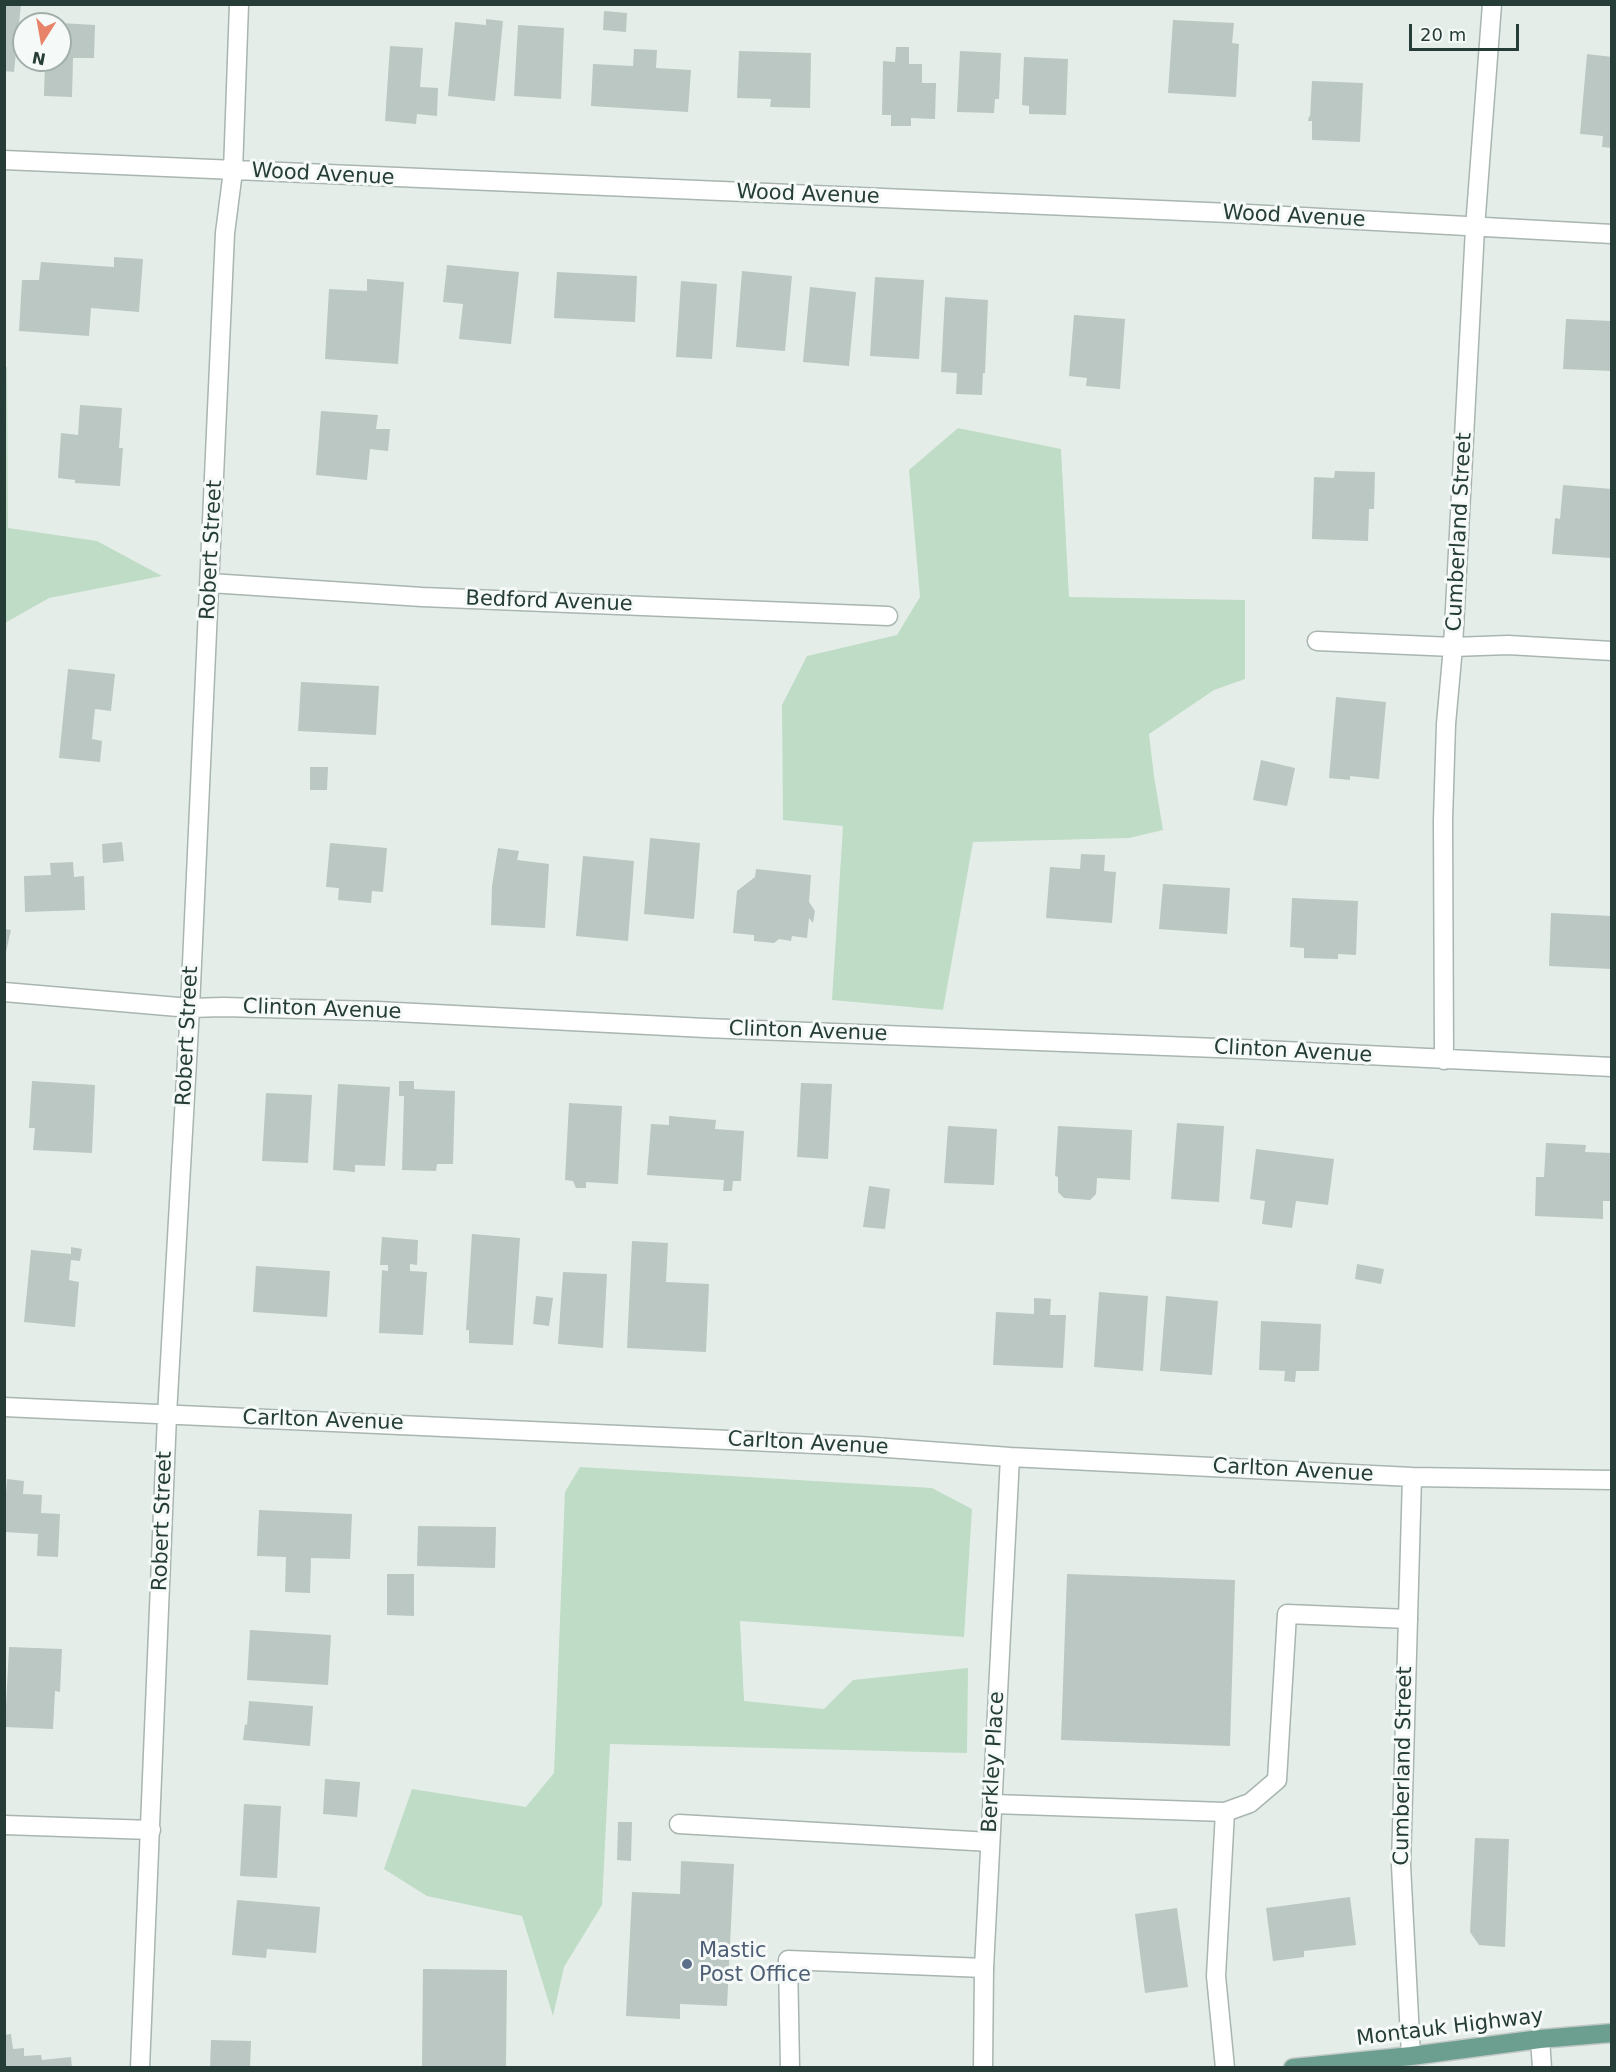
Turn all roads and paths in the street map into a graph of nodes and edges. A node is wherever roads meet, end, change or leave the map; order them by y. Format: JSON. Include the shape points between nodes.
{"nodes":[{"id":1,"x":239,"y":4,"type":"edge"},
{"id":2,"x":1491,"y":4,"type":"edge"},
{"id":3,"x":4,"y":160,"type":"edge"},
{"id":4,"x":233,"y":171,"type":"junction"},
{"id":5,"x":1475,"y":228,"type":"junction"},
{"id":6,"x":1611,"y":234,"type":"edge"},
{"id":7,"x":210,"y":583,"type":"junction"},
{"id":8,"x":888,"y":616,"type":"dead end"},
{"id":9,"x":1317,"y":641,"type":"dead end"},
{"id":10,"x":1454,"y":647,"type":"junction"},
{"id":11,"x":1611,"y":651,"type":"edge"},
{"id":12,"x":4,"y":992,"type":"edge"},
{"id":13,"x":190,"y":1008,"type":"junction"},
{"id":14,"x":1444,"y":1060,"type":"junction"},
{"id":15,"x":1611,"y":1067,"type":"edge"},
{"id":16,"x":4,"y":1407,"type":"edge"},
{"id":17,"x":167,"y":1415,"type":"junction"},
{"id":18,"x":1010,"y":1457,"type":"junction"},
{"id":19,"x":1412,"y":1477,"type":"junction"},
{"id":20,"x":1611,"y":1480,"type":"edge"},
{"id":21,"x":1408,"y":1619,"type":"junction"},
{"id":22,"x":993,"y":1804,"type":"junction"},
{"id":23,"x":1225,"y":1812,"type":"junction"},
{"id":24,"x":679,"y":1824,"type":"dead end"},
{"id":25,"x":4,"y":1825,"type":"edge"},
{"id":26,"x":151,"y":1830,"type":"junction"},
{"id":27,"x":990,"y":1842,"type":"junction"},
{"id":28,"x":984,"y":1968,"type":"junction"},
{"id":29,"x":1611,"y":2034,"type":"edge"},
{"id":30,"x":1540,"y":2039,"type":"junction"},
{"id":31,"x":1411,"y":2056,"type":"junction"},
{"id":32,"x":140,"y":2067,"type":"edge"},
{"id":33,"x":790,"y":2067,"type":"edge"},
{"id":34,"x":983,"y":2067,"type":"edge"},
{"id":35,"x":1226,"y":2067,"type":"edge"},
{"id":36,"x":1293,"y":2067,"type":"edge"},
{"id":37,"x":1542,"y":2067,"type":"edge"}],
"edges":[{"from":1,"to":4,"type":"street","name":"Robert Street"},
{"from":2,"to":5,"type":"street","name":"Cumberland Street"},
{"from":3,"to":4,"type":"street","name":"Wood Avenue"},
{"from":4,"to":5,"type":"street","name":"Wood Avenue","via":[[1230,213]]},
{"from":4,"to":7,"type":"street","name":"Robert Street","via":[[225,233]]},
{"from":5,"to":6,"type":"street","name":"Wood Avenue"},
{"from":5,"to":10,"type":"street","name":"Cumberland Street"},
{"from":7,"to":8,"type":"street","name":"Bedford Avenue","via":[[422,597]]},
{"from":7,"to":13,"type":"street","name":"Robert Street"},
{"from":9,"to":10,"type":"street"},
{"from":10,"to":11,"type":"street","via":[[1508,645]]},
{"from":10,"to":14,"type":"street","name":"Cumberland Street","via":[[1446,724],[1443,820]]},
{"from":12,"to":13,"type":"street","name":"Clinton Avenue"},
{"from":13,"to":14,"type":"street","name":"Clinton Avenue","via":[[377,1011]]},
{"from":13,"to":17,"type":"street","name":"Robert Street"},
{"from":14,"to":15,"type":"street","name":"Clinton Avenue"},
{"from":16,"to":17,"type":"street","name":"Carlton Avenue"},
{"from":17,"to":18,"type":"street","name":"Carlton Avenue","via":[[777,1442]]},
{"from":17,"to":26,"type":"street","name":"Robert Street"},
{"from":18,"to":19,"type":"street","name":"Carlton Avenue"},
{"from":18,"to":22,"type":"street","name":"Berkley Place"},
{"from":19,"to":20,"type":"street","name":"Carlton Avenue"},
{"from":19,"to":21,"type":"street","name":"Cumberland Street"},
{"from":21,"to":23,"type":"street","via":[[1287,1614],[1277,1780],[1250,1803]]},
{"from":21,"to":31,"type":"street","name":"Cumberland Street","via":[[1401,1865]]},
{"from":22,"to":23,"type":"street"},
{"from":22,"to":27,"type":"street","name":"Berkley Place"},
{"from":23,"to":35,"type":"street","via":[[1216,1976]]},
{"from":24,"to":27,"type":"street"},
{"from":25,"to":26,"type":"street"},
{"from":26,"to":32,"type":"street","name":"Robert Street"},
{"from":27,"to":28,"type":"street","name":"Berkley Place"},
{"from":28,"to":33,"type":"street","via":[[788,1960]]},
{"from":28,"to":34,"type":"street","name":"Berkley Place"},
{"from":29,"to":30,"type":"main road","name":"Montauk Highway"},
{"from":30,"to":31,"type":"main road","name":"Montauk Highway"},
{"from":30,"to":37,"type":"street"},
{"from":31,"to":36,"type":"main road","name":"Montauk Highway"}]}
